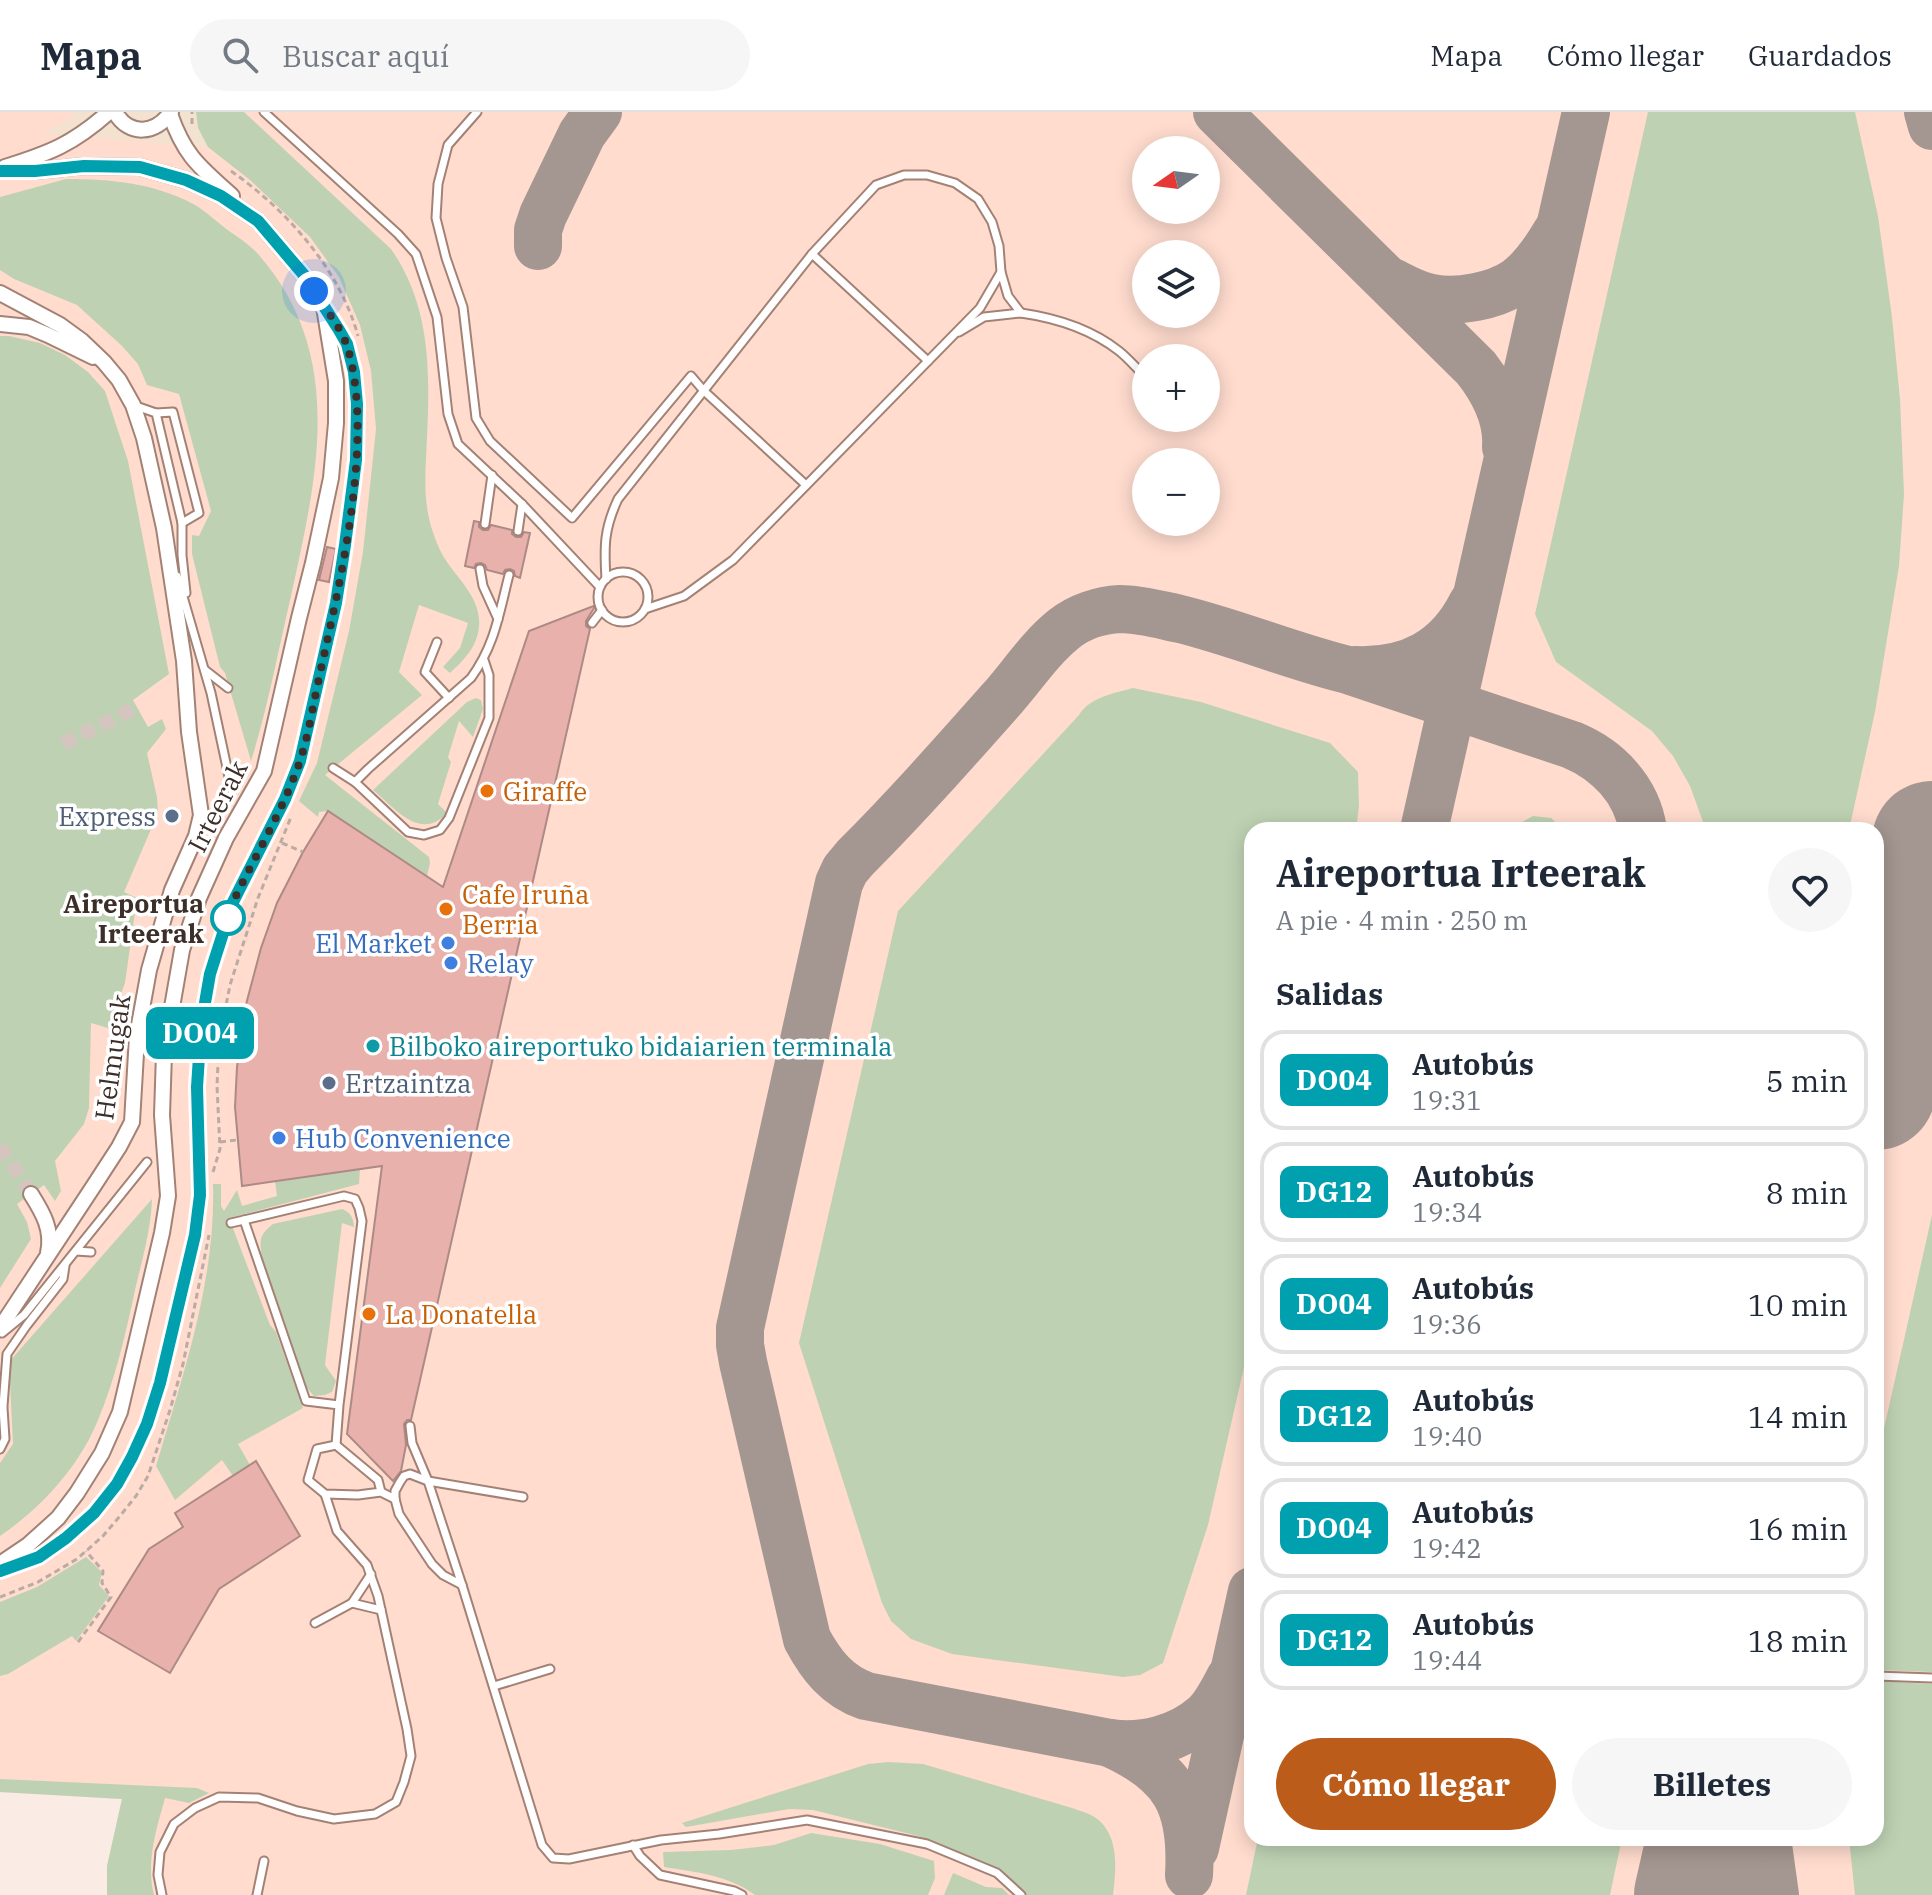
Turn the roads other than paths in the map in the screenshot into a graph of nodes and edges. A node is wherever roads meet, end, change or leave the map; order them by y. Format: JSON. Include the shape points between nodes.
{"nodes":[{"id":1,"x":112,"y":112,"type":"edge"},
{"id":2,"x":264,"y":112,"type":"edge"},
{"id":3,"x":477,"y":112,"type":"edge"},
{"id":4,"x":171,"y":113,"type":"edge"},
{"id":5,"x":0,"y":170,"type":"edge"},
{"id":6,"x":258,"y":221,"type":"junction"},
{"id":7,"x":812,"y":254,"type":"junction"},
{"id":8,"x":1001,"y":272,"type":"junction"},
{"id":9,"x":0,"y":293,"type":"edge"},
{"id":10,"x":324,"y":307,"type":"junction"},
{"id":11,"x":1021,"y":313,"type":"junction"},
{"id":12,"x":0,"y":324,"type":"edge"},
{"id":13,"x":953,"y":335,"type":"junction"},
{"id":14,"x":928,"y":361,"type":"junction"},
{"id":15,"x":104,"y":362,"type":"junction"},
{"id":16,"x":1132,"y":364,"type":"edge"},
{"id":17,"x":704,"y":391,"type":"junction"},
{"id":18,"x":133,"y":405,"type":"junction"},
{"id":19,"x":156,"y":413,"type":"junction"},
{"id":20,"x":492,"y":475,"type":"junction"},
{"id":21,"x":806,"y":485,"type":"junction"},
{"id":22,"x":522,"y":504,"type":"junction"},
{"id":23,"x":182,"y":523,"type":"junction"},
{"id":24,"x":485,"y":524,"type":"dead end"},
{"id":25,"x":164,"y":528,"type":"junction"},
{"id":26,"x":518,"y":531,"type":"dead end"},
{"id":27,"x":480,"y":569,"type":"dead end"},
{"id":28,"x":509,"y":575,"type":"dead end"},
{"id":29,"x":606,"y":579,"type":"junction"},
{"id":30,"x":600,"y":587,"type":"junction"},
{"id":31,"x":645,"y":609,"type":"junction"},
{"id":32,"x":602,"y":610,"type":"junction"},
{"id":33,"x":187,"y":611,"type":"junction"},
{"id":34,"x":499,"y":621,"type":"junction"},
{"id":35,"x":592,"y":623,"type":"dead end"},
{"id":36,"x":437,"y":642,"type":"dead end"},
{"id":37,"x":484,"y":660,"type":"junction"},
{"id":38,"x":204,"y":669,"type":"junction"},
{"id":39,"x":228,"y":688,"type":"dead end"},
{"id":40,"x":449,"y":698,"type":"junction"},
{"id":41,"x":333,"y":768,"type":"dead end"},
{"id":42,"x":355,"y":782,"type":"junction"},
{"id":43,"x":232,"y":791,"type":"dead end"},
{"id":44,"x":147,"y":1162,"type":"dead end"},
{"id":45,"x":31,"y":1194,"type":"tunnel mouth"},
{"id":46,"x":244,"y":1220,"type":"junction"},
{"id":47,"x":231,"y":1223,"type":"dead end"},
{"id":48,"x":76,"y":1251,"type":"junction"},
{"id":49,"x":91,"y":1252,"type":"dead end"},
{"id":50,"x":46,"y":1262,"type":"junction"},
{"id":51,"x":66,"y":1263,"type":"junction"},
{"id":52,"x":0,"y":1328,"type":"edge"},
{"id":53,"x":0,"y":1335,"type":"edge"},
{"id":54,"x":2,"y":1379,"type":"edge"},
{"id":55,"x":339,"y":1405,"type":"junction"},
{"id":56,"x":2,"y":1409,"type":"edge"},
{"id":57,"x":410,"y":1426,"type":"dead end"},
{"id":58,"x":336,"y":1445,"type":"junction"},
{"id":59,"x":0,"y":1449,"type":"edge"},
{"id":60,"x":428,"y":1481,"type":"junction"},
{"id":61,"x":381,"y":1492,"type":"junction"},
{"id":62,"x":325,"y":1494,"type":"junction"},
{"id":63,"x":523,"y":1497,"type":"dead end"},
{"id":64,"x":395,"y":1499,"type":"junction"},
{"id":65,"x":0,"y":1564,"type":"edge"},
{"id":66,"x":0,"y":1571,"type":"edge"},
{"id":67,"x":371,"y":1574,"type":"junction"},
{"id":68,"x":462,"y":1585,"type":"junction"},
{"id":69,"x":352,"y":1603,"type":"junction"},
{"id":70,"x":381,"y":1610,"type":"junction"},
{"id":71,"x":315,"y":1623,"type":"dead end"},
{"id":72,"x":550,"y":1669,"type":"dead end"},
{"id":73,"x":1884,"y":1676,"type":"edge"},
{"id":74,"x":1932,"y":1678,"type":"edge"},
{"id":75,"x":494,"y":1686,"type":"junction"},
{"id":76,"x":633,"y":1845,"type":"junction"},
{"id":77,"x":264,"y":1861,"type":"dead end"},
{"id":78,"x":162,"y":1895,"type":"edge"},
{"id":79,"x":257,"y":1895,"type":"edge"},
{"id":80,"x":742,"y":1895,"type":"edge"},
{"id":81,"x":1021,"y":1895,"type":"edge"}],
"edges":[{"from":1,"to":4,"type":"street","via":[[140,130],[162,123]]},
{"from":1,"to":5,"type":"street","via":[[67,145]]},
{"from":2,"to":20,"type":"lane","via":[[416,254],[437,317],[448,414],[458,444]]},
{"from":3,"to":17,"type":"lane","via":[[448,145],[436,218],[463,307],[476,418],[490,441],[572,518],[691,376]]},
{"from":4,"to":6,"type":"street","via":[[192,159]]},
{"from":5,"to":6,"type":"street","via":[[140,167],[221,196]]},
{"from":6,"to":10,"type":"street"},
{"from":7,"to":8,"type":"lane","via":[[876,185],[904,175],[927,175],[955,183],[978,199],[992,222]]},
{"from":7,"to":14,"type":"lane"},
{"from":7,"to":17,"type":"lane"},
{"from":8,"to":11,"type":"lane","via":[[1008,296]]},
{"from":8,"to":13,"type":"lane","via":[[980,308]]},
{"from":9,"to":15,"type":"street","name":"Helmugak","via":[[60,325]]},
{"from":10,"to":65,"type":"street","name":"Irteerak","via":[[336,381],[331,478],[264,771],[226,838],[182,950],[164,1053],[168,1196],[120,1412],[102,1453],[58,1518]]},
{"from":10,"to":66,"type":"lane","via":[[347,344],[354,372],[356,460],[348,530],[300,761],[233,902],[210,974],[197,1087],[200,1195],[160,1383],[132,1457],[94,1513],[39,1557]]},
{"from":11,"to":13,"type":"lane","via":[[984,317]]},
{"from":11,"to":16,"type":"lane","via":[[1080,327]]},
{"from":12,"to":15,"type":"street","via":[[29,327]]},
{"from":13,"to":14,"type":"lane"},
{"from":14,"to":21,"type":"lane"},
{"from":15,"to":18,"type":"street","name":"Helmugak"},
{"from":17,"to":21,"type":"lane"},
{"from":17,"to":29,"type":"lane","via":[[618,499],[608,522]]},
{"from":18,"to":19,"type":"lane"},
{"from":18,"to":25,"type":"street","name":"Helmugak"},
{"from":19,"to":23,"type":"lane"},
{"from":19,"to":23,"type":"lane","via":[[173,412],[199,513]]},
{"from":20,"to":22,"type":"lane"},
{"from":20,"to":24,"type":"lane"},
{"from":21,"to":31,"type":"lane","via":[[733,560],[684,596]]},
{"from":22,"to":26,"type":"lane"},
{"from":22,"to":30,"type":"lane"},
{"from":23,"to":33,"type":"lane"},
{"from":25,"to":33,"type":"lane"},
{"from":25,"to":50,"type":"street","name":"Helmugak","via":[[200,823],[172,890],[149,970],[137,1036],[132,1122]]},
{"from":27,"to":34,"type":"lane"},
{"from":28,"to":34,"type":"lane"},
{"from":29,"to":30,"type":"lane"},
{"from":29,"to":31,"type":"lane","via":[[627,572],[638,577],[646,586]]},
{"from":30,"to":32,"type":"lane"},
{"from":31,"to":32,"type":"lane","via":[[624,621]]},
{"from":32,"to":35,"type":"lane"},
{"from":33,"to":38,"type":"lane"},
{"from":34,"to":37,"type":"lane"},
{"from":36,"to":40,"type":"lane","via":[[425,672]]},
{"from":37,"to":40,"type":"lane"},
{"from":37,"to":42,"type":"lane","via":[[489,718],[440,830],[408,832]]},
{"from":38,"to":39,"type":"lane"},
{"from":38,"to":43,"type":"lane"},
{"from":40,"to":42,"type":"lane"},
{"from":41,"to":42,"type":"lane"},
{"from":44,"to":48,"type":"lane"},
{"from":45,"to":50,"type":"street","via":[[49,1233]]},
{"from":46,"to":47,"type":"lane"},
{"from":46,"to":55,"type":"lane","via":[[306,1401]]},
{"from":46,"to":55,"type":"lane","via":[[344,1196],[355,1199],[362,1221]]},
{"from":48,"to":49,"type":"lane"},
{"from":48,"to":51,"type":"lane"},
{"from":50,"to":52,"type":"street","name":"Helmugak"},
{"from":51,"to":53,"type":"lane","via":[[24,1315]]},
{"from":51,"to":54,"type":"lane","via":[[63,1279],[7,1354]]},
{"from":54,"to":56,"type":"lane"},
{"from":55,"to":58,"type":"lane"},
{"from":56,"to":59,"type":"lane","via":[[5,1439]]},
{"from":57,"to":60,"type":"lane"},
{"from":58,"to":61,"type":"lane","via":[[378,1480]]},
{"from":58,"to":62,"type":"lane","via":[[317,1449],[308,1480]]},
{"from":60,"to":63,"type":"lane"},
{"from":60,"to":64,"type":"lane","via":[[404,1476]]},
{"from":60,"to":68,"type":"lane"},
{"from":61,"to":62,"type":"lane"},
{"from":61,"to":64,"type":"lane"},
{"from":62,"to":67,"type":"lane","via":[[337,1531]]},
{"from":64,"to":68,"type":"lane","via":[[432,1564]]},
{"from":67,"to":69,"type":"lane"},
{"from":67,"to":70,"type":"lane"},
{"from":68,"to":75,"type":"lane"},
{"from":69,"to":70,"type":"lane"},
{"from":69,"to":71,"type":"lane"},
{"from":70,"to":78,"type":"lane","via":[[411,1756],[396,1802],[375,1814],[334,1819],[258,1798],[219,1797],[174,1824],[160,1852]]},
{"from":72,"to":75,"type":"lane"},
{"from":73,"to":74,"type":"lane"},
{"from":75,"to":76,"type":"lane","via":[[542,1845],[553,1858]]},
{"from":76,"to":80,"type":"lane","via":[[660,1875]]},
{"from":76,"to":81,"type":"lane","via":[[807,1820],[927,1844],[997,1873]]},
{"from":77,"to":79,"type":"lane"}]}
